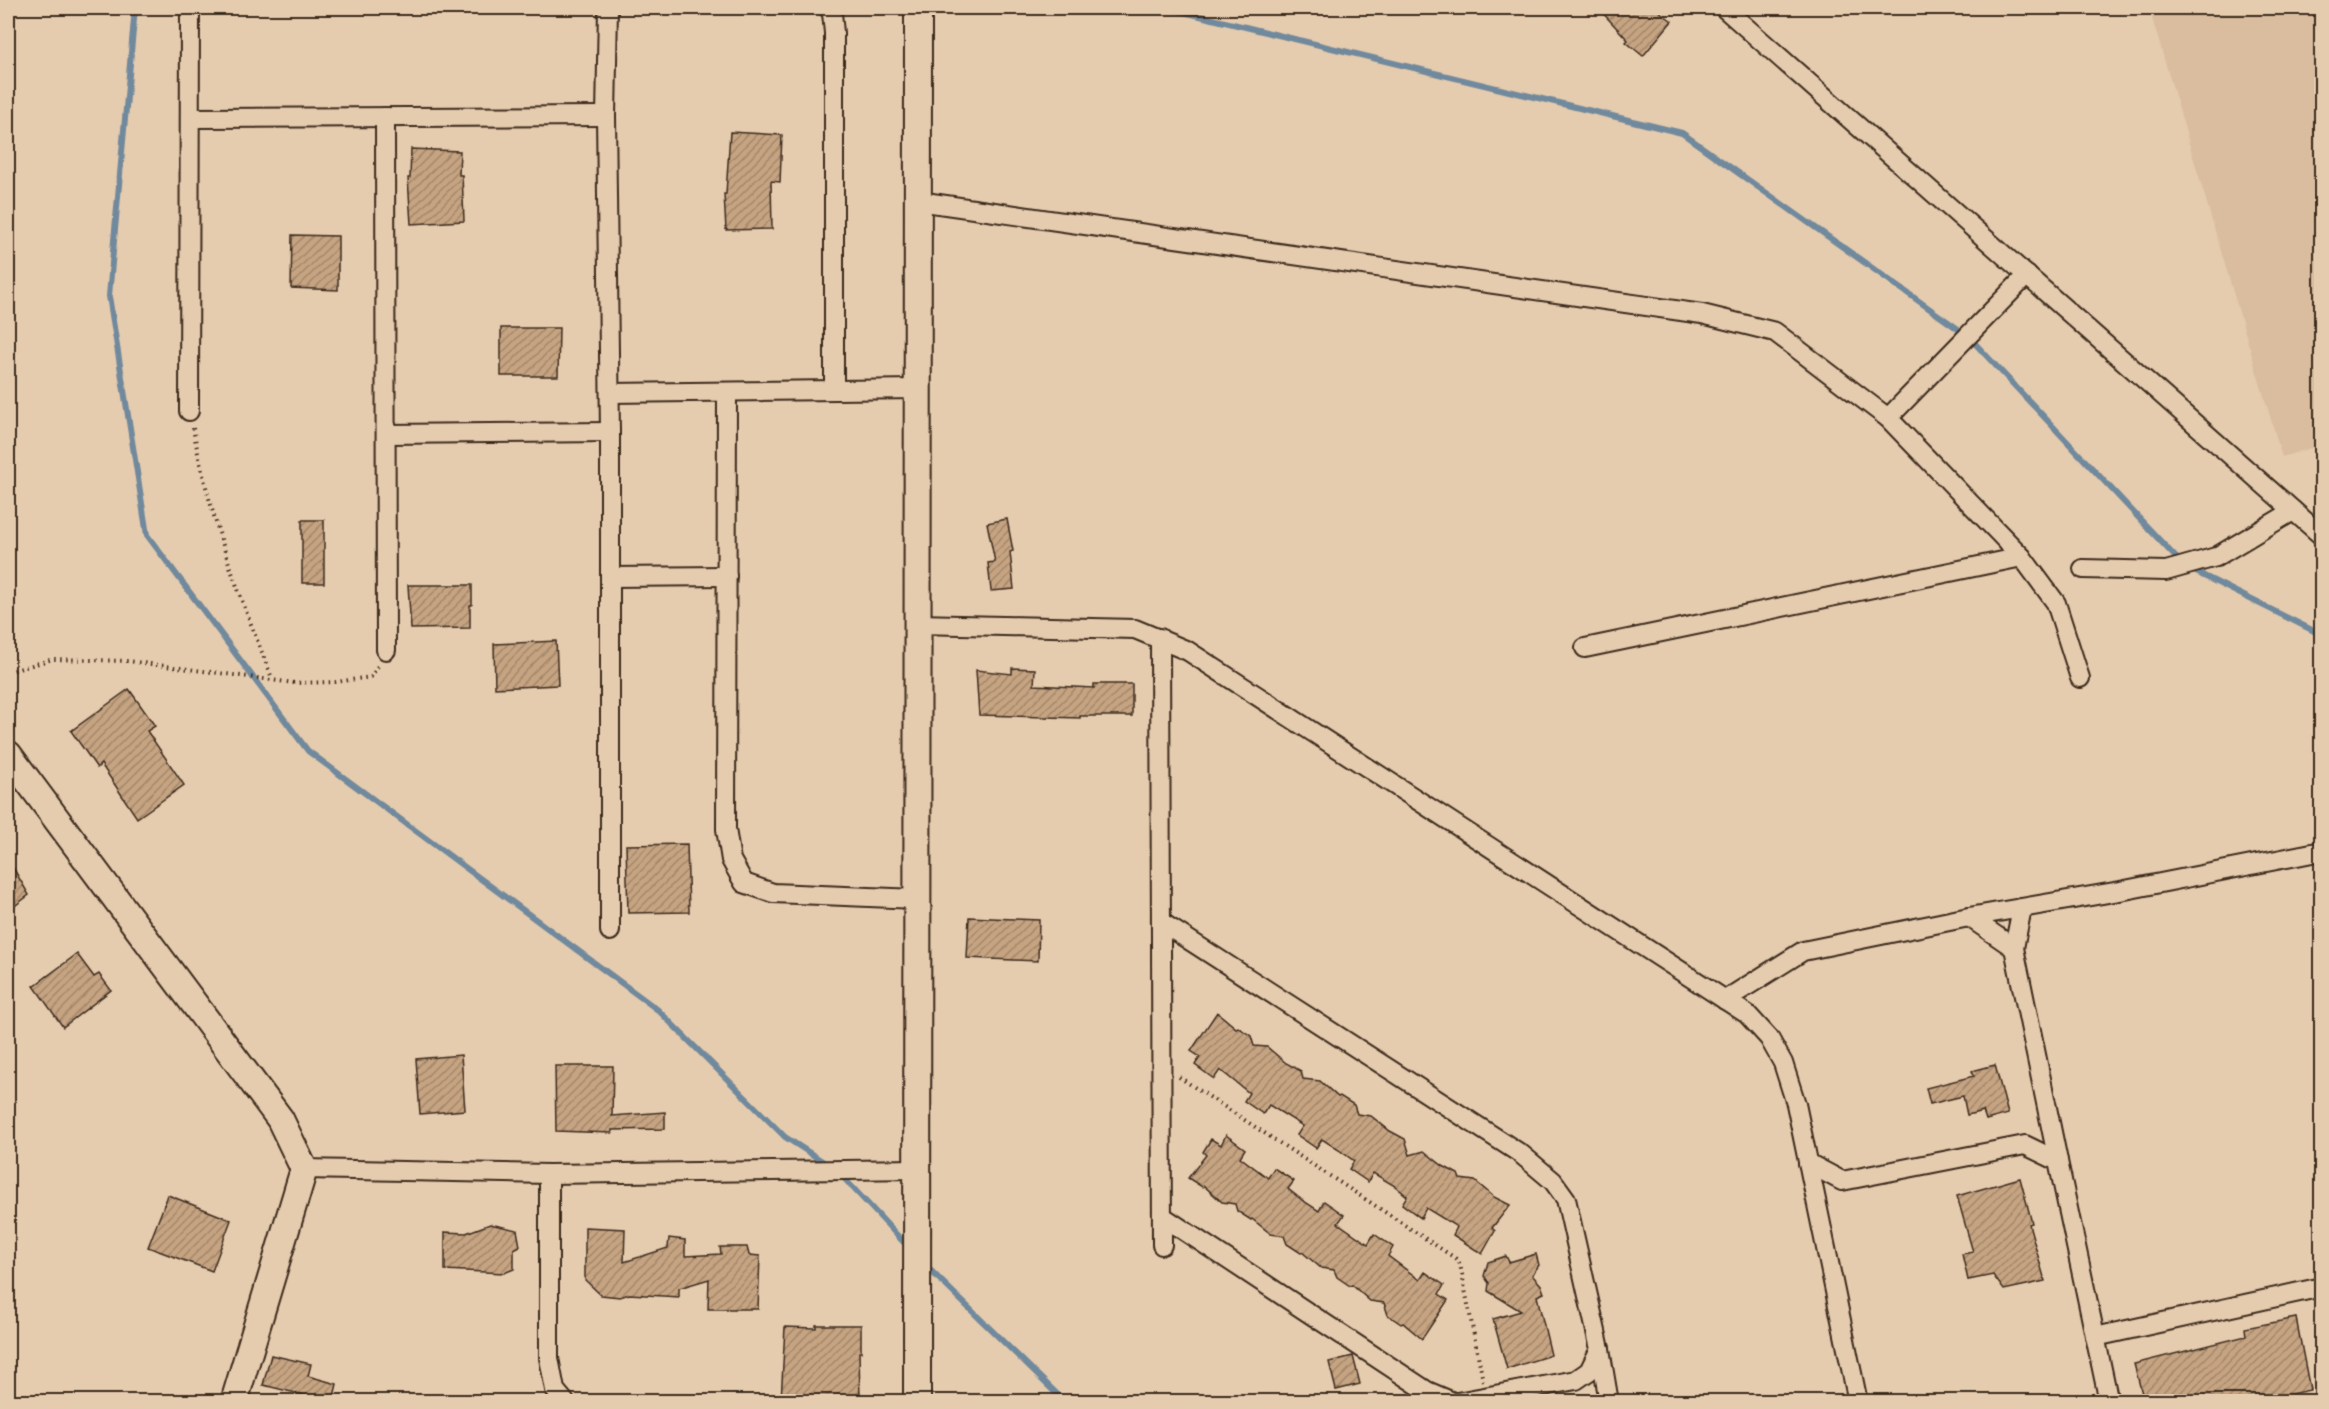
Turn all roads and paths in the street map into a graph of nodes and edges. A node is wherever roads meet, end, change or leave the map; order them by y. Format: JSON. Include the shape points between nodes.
{"nodes":[{"id":1,"x":190,"y":8,"type":"edge"},
{"id":2,"x":608,"y":8,"type":"edge"},
{"id":3,"x":828,"y":8,"type":"edge"},
{"id":4,"x":918,"y":8,"type":"edge"},
{"id":5,"x":1724,"y":8,"type":"edge"},
{"id":6,"x":606,"y":116,"type":"junction"},
{"id":7,"x":385,"y":117,"type":"junction"},
{"id":8,"x":190,"y":118,"type":"junction"},
{"id":9,"x":918,"y":201,"type":"junction"},
{"id":10,"x":2027,"y":275,"type":"junction"},
{"id":11,"x":918,"y":389,"type":"junction"},
{"id":12,"x":834,"y":390,"type":"junction"},
{"id":13,"x":727,"y":392,"type":"junction"},
{"id":14,"x":610,"y":393,"type":"junction"},
{"id":15,"x":189,"y":411,"type":"joint"},
{"id":16,"x":1888,"y":418,"type":"junction"},
{"id":17,"x":610,"y":432,"type":"junction"},
{"id":18,"x":386,"y":435,"type":"junction"},
{"id":19,"x":2293,"y":511,"type":"junction"},
{"id":20,"x":2322,"y":536,"type":"edge"},
{"id":21,"x":2022,"y":557,"type":"junction"},
{"id":22,"x":2083,"y":569,"type":"dead end"},
{"id":23,"x":727,"y":576,"type":"junction"},
{"id":24,"x":610,"y":577,"type":"junction"},
{"id":25,"x":917,"y":624,"type":"junction"},
{"id":26,"x":1160,"y":638,"type":"junction"},
{"id":27,"x":1585,"y":648,"type":"dead end"},
{"id":28,"x":386,"y":650,"type":"joint"},
{"id":29,"x":8,"y":672,"type":"edge"},
{"id":30,"x":272,"y":678,"type":"junction"},
{"id":31,"x":2080,"y":678,"type":"dead end"},
{"id":32,"x":8,"y":754,"type":"edge"},
{"id":33,"x":2322,"y":851,"type":"edge"},
{"id":34,"x":917,"y":899,"type":"junction"},
{"id":35,"x":2022,"y":908,"type":"junction"},
{"id":36,"x":1969,"y":917,"type":"junction"},
{"id":37,"x":1161,"y":922,"type":"junction"},
{"id":38,"x":610,"y":931,"type":"dead end"},
{"id":39,"x":2014,"y":948,"type":"junction"},
{"id":40,"x":1725,"y":1000,"type":"junction"},
{"id":41,"x":1161,"y":1065,"type":"junction"},
{"id":42,"x":2050,"y":1124,"type":"junction"},
{"id":43,"x":2025,"y":1145,"type":"junction"},
{"id":44,"x":2058,"y":1161,"type":"junction"},
{"id":45,"x":1808,"y":1163,"type":"junction"},
{"id":46,"x":304,"y":1169,"type":"junction"},
{"id":47,"x":917,"y":1169,"type":"junction"},
{"id":48,"x":549,"y":1174,"type":"junction"},
{"id":49,"x":1162,"y":1216,"type":"junction"},
{"id":50,"x":1162,"y":1245,"type":"dead end"},
{"id":51,"x":2322,"y":1287,"type":"edge"},
{"id":52,"x":2095,"y":1337,"type":"junction"},
{"id":53,"x":1599,"y":1349,"type":"junction"},
{"id":54,"x":1486,"y":1396,"type":"junction"},
{"id":55,"x":234,"y":1401,"type":"edge"},
{"id":56,"x":565,"y":1401,"type":"edge"},
{"id":57,"x":917,"y":1401,"type":"edge"},
{"id":58,"x":1455,"y":1401,"type":"edge"},
{"id":59,"x":1609,"y":1401,"type":"edge"},
{"id":60,"x":1858,"y":1401,"type":"edge"},
{"id":61,"x":2109,"y":1401,"type":"edge"}],
"edges":[{"from":1,"to":8,"type":"street"},
{"from":2,"to":6,"type":"street"},
{"from":3,"to":12,"type":"street","via":[[834,33]]},
{"from":4,"to":9,"type":"street"},
{"from":5,"to":10,"type":"street"},
{"from":6,"to":7,"type":"street"},
{"from":6,"to":14,"type":"street"},
{"from":7,"to":8,"type":"street"},
{"from":7,"to":18,"type":"street"},
{"from":8,"to":15,"type":"street"},
{"from":9,"to":11,"type":"street"},
{"from":9,"to":16,"type":"street","via":[[1702,314],[1775,332]]},
{"from":10,"to":16,"type":"street"},
{"from":10,"to":19,"type":"street"},
{"from":11,"to":12,"type":"street"},
{"from":11,"to":25,"type":"street"},
{"from":12,"to":13,"type":"street"},
{"from":13,"to":14,"type":"street"},
{"from":13,"to":23,"type":"street"},
{"from":14,"to":17,"type":"street"},
{"from":15,"to":30,"type":"path","via":[[202,479],[236,588]]},
{"from":16,"to":21,"type":"street"},
{"from":17,"to":18,"type":"street"},
{"from":17,"to":24,"type":"street"},
{"from":18,"to":28,"type":"street"},
{"from":19,"to":20,"type":"street"},
{"from":19,"to":22,"type":"street","via":[[2216,557],[2166,571]]},
{"from":21,"to":27,"type":"street"},
{"from":21,"to":31,"type":"street","via":[[2056,603]]},
{"from":23,"to":24,"type":"street"},
{"from":23,"to":34,"type":"street","via":[[726,829],[731,860],[744,883],[773,893]]},
{"from":24,"to":38,"type":"street"},
{"from":25,"to":26,"type":"street","via":[[1135,629]]},
{"from":25,"to":34,"type":"street"},
{"from":26,"to":37,"type":"street"},
{"from":26,"to":40,"type":"street","via":[[1198,657]]},
{"from":28,"to":30,"type":"path","via":[[371,678],[294,682]]},
{"from":29,"to":30,"type":"path","via":[[53,659],[128,661]]},
{"from":32,"to":46,"type":"street","via":[[280,1119]]},
{"from":33,"to":35,"type":"street"},
{"from":34,"to":47,"type":"street"},
{"from":35,"to":36,"type":"street"},
{"from":35,"to":39,"type":"street"},
{"from":36,"to":39,"type":"street"},
{"from":36,"to":40,"type":"street","via":[[1803,951]]},
{"from":37,"to":41,"type":"street"},
{"from":37,"to":53,"type":"street","via":[[1521,1154],[1552,1180],[1566,1199]]},
{"from":39,"to":42,"type":"street"},
{"from":40,"to":45,"type":"street","via":[[1747,1014],[1769,1038],[1783,1063]]},
{"from":41,"to":49,"type":"street"},
{"from":41,"to":54,"type":"path","via":[[1455,1258],[1460,1264]]},
{"from":42,"to":43,"type":"street"},
{"from":42,"to":44,"type":"street"},
{"from":43,"to":44,"type":"street"},
{"from":43,"to":45,"type":"street","via":[[1842,1181]]},
{"from":44,"to":52,"type":"street"},
{"from":45,"to":60,"type":"street"},
{"from":46,"to":48,"type":"street"},
{"from":46,"to":55,"type":"street"},
{"from":47,"to":48,"type":"street"},
{"from":47,"to":57,"type":"street"},
{"from":48,"to":56,"type":"street","via":[[549,1358],[555,1390]]},
{"from":49,"to":50,"type":"street"},
{"from":49,"to":58,"type":"street","via":[[1427,1391]]},
{"from":51,"to":52,"type":"street"},
{"from":52,"to":61,"type":"street"},
{"from":53,"to":54,"type":"street","via":[[1589,1371],[1576,1380]]},
{"from":53,"to":59,"type":"street"},
{"from":54,"to":58,"type":"street"}]}
